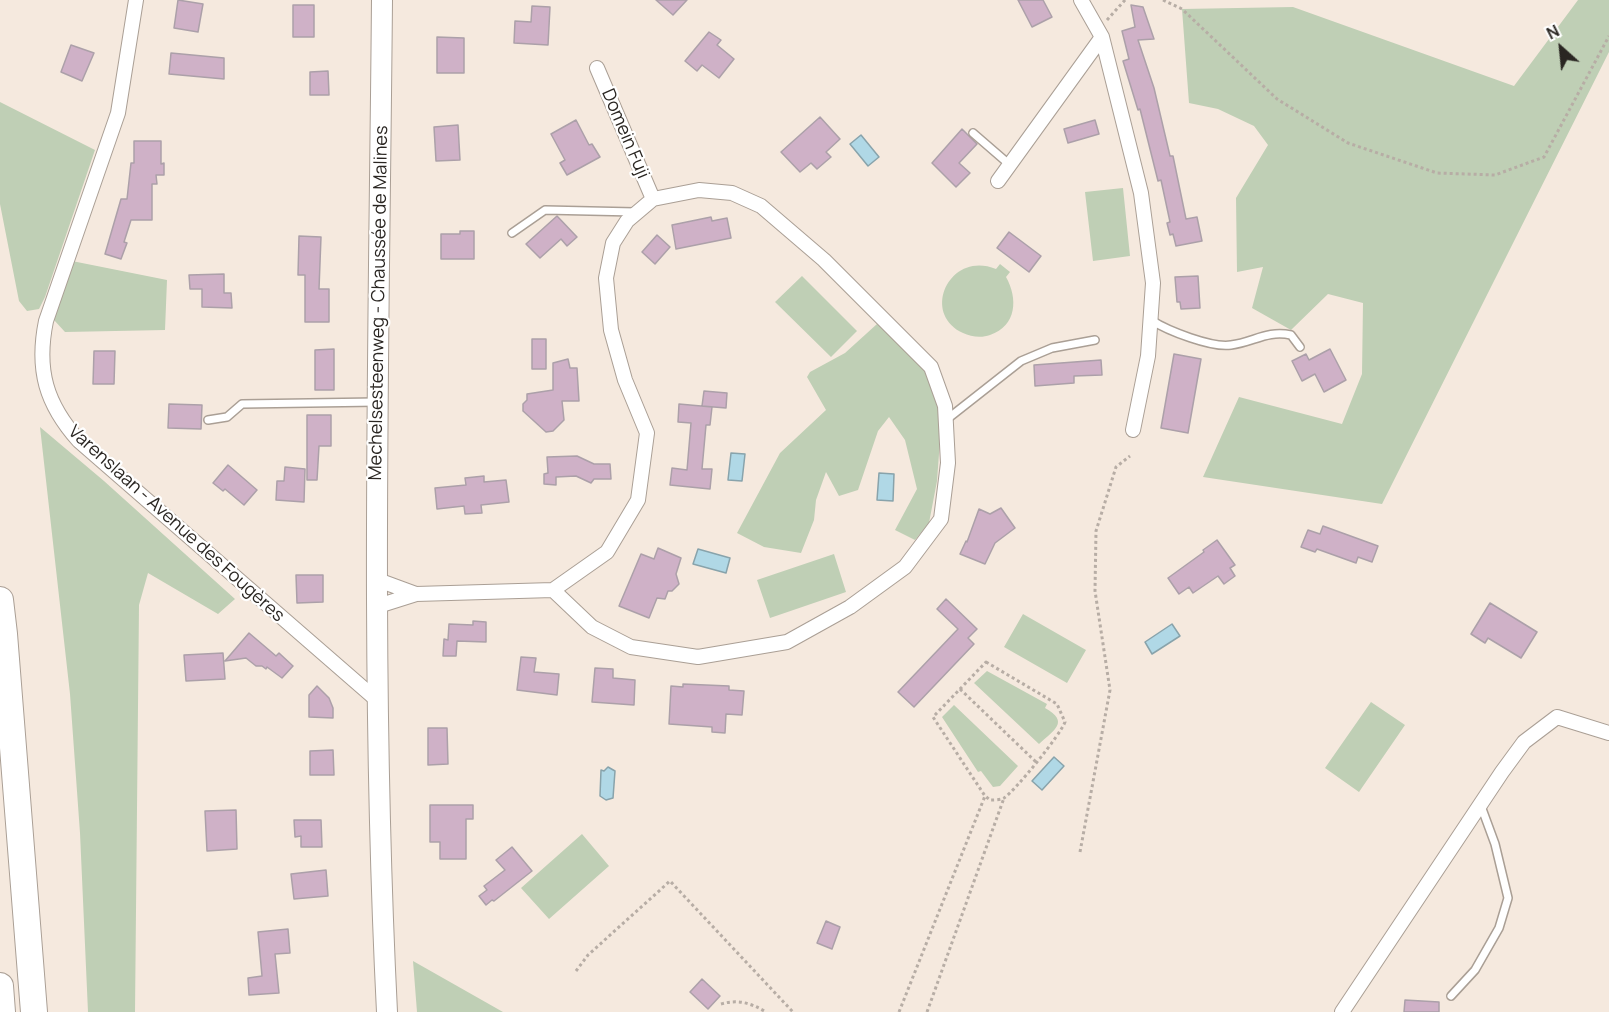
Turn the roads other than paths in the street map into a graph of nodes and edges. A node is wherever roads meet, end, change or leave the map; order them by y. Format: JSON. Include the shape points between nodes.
{"nodes":[{"id":1,"x":136,"y":0,"type":"edge"},
{"id":2,"x":382,"y":0,"type":"edge"},
{"id":3,"x":1081,"y":0,"type":"edge"},
{"id":4,"x":1100,"y":34,"type":"junction"},
{"id":5,"x":597,"y":68,"type":"dead end"},
{"id":6,"x":973,"y":133,"type":"dead end"},
{"id":7,"x":1010,"y":165,"type":"junction"},
{"id":8,"x":998,"y":182,"type":"dead end"},
{"id":9,"x":653,"y":199,"type":"junction"},
{"id":10,"x":639,"y":212,"type":"junction"},
{"id":11,"x":512,"y":233,"type":"dead end"},
{"id":12,"x":1150,"y":320,"type":"junction"},
{"id":13,"x":1095,"y":339,"type":"dead end"},
{"id":14,"x":1300,"y":347,"type":"dead end"},
{"id":15,"x":379,"y":402,"type":"junction"},
{"id":16,"x":208,"y":420,"type":"dead end"},
{"id":17,"x":946,"y":420,"type":"junction"},
{"id":18,"x":1133,"y":430,"type":"dead end"},
{"id":19,"x":378,"y":580,"type":"junction"},
{"id":20,"x":553,"y":590,"type":"junction"},
{"id":21,"x":416,"y":594,"type":"junction"},
{"id":22,"x":0,"y":600,"type":"edge"},
{"id":23,"x":378,"y":606,"type":"junction"},
{"id":24,"x":378,"y":701,"type":"junction"},
{"id":25,"x":1609,"y":733,"type":"edge"},
{"id":26,"x":1480,"y":802,"type":"junction"},
{"id":27,"x":0,"y":986,"type":"edge"},
{"id":28,"x":1451,"y":996,"type":"dead end"},
{"id":29,"x":2,"y":1012,"type":"edge"},
{"id":30,"x":34,"y":1012,"type":"edge"},
{"id":31,"x":387,"y":1012,"type":"edge"},
{"id":32,"x":1342,"y":1012,"type":"edge"}],
"edges":[{"from":1,"to":24,"type":"street","name":"Varenslaan - Avenue des Fougères","via":[[118,113],[46,321],[42,367],[52,403],[79,441]]},
{"from":2,"to":15,"type":"main road","name":"Mechelsesteenweg - Chaussée de Malines"},
{"from":3,"to":4,"type":"street"},
{"from":4,"to":7,"type":"street"},
{"from":4,"to":12,"type":"street","via":[[1141,193],[1153,283]]},
{"from":5,"to":9,"type":"street","name":"Domein Fuji"},
{"from":6,"to":7,"type":"lane"},
{"from":7,"to":8,"type":"street"},
{"from":9,"to":10,"type":"street"},
{"from":9,"to":17,"type":"street","via":[[699,190],[732,193],[761,206],[824,260],[931,367]]},
{"from":10,"to":11,"type":"lane","via":[[545,210]]},
{"from":10,"to":20,"type":"street","via":[[627,221],[613,243],[606,278],[611,330],[625,380],[647,433],[638,500],[607,552]]},
{"from":12,"to":14,"type":"lane","via":[[1191,338],[1223,345],[1281,333],[1291,335]]},
{"from":12,"to":18,"type":"street","via":[[1148,356]]},
{"from":13,"to":17,"type":"lane","via":[[1052,348],[1021,361]]},
{"from":15,"to":16,"type":"lane","via":[[242,404],[227,417]]},
{"from":15,"to":19,"type":"main road","name":"Mechelsesteenweg - Chaussée de Malines"},
{"from":17,"to":20,"type":"street","via":[[948,463],[940,519],[906,567],[850,607],[787,642],[698,657],[631,647],[592,627]]},
{"from":19,"to":21,"type":"street"},
{"from":19,"to":23,"type":"main road","name":"Mechelsesteenweg - Chaussée de Malines"},
{"from":20,"to":21,"type":"street"},
{"from":21,"to":23,"type":"street"},
{"from":22,"to":30,"type":"highway"},
{"from":23,"to":24,"type":"main road","name":"Mechelsesteenweg - Chaussée de Malines"},
{"from":24,"to":31,"type":"main road","name":"Mechelsesteenweg - Chaussée de Malines"},
{"from":25,"to":26,"type":"street","via":[[1557,717],[1524,742]]},
{"from":26,"to":28,"type":"lane","via":[[1508,898],[1498,928],[1474,970]]},
{"from":26,"to":32,"type":"street"},
{"from":27,"to":29,"type":"highway"}]}
